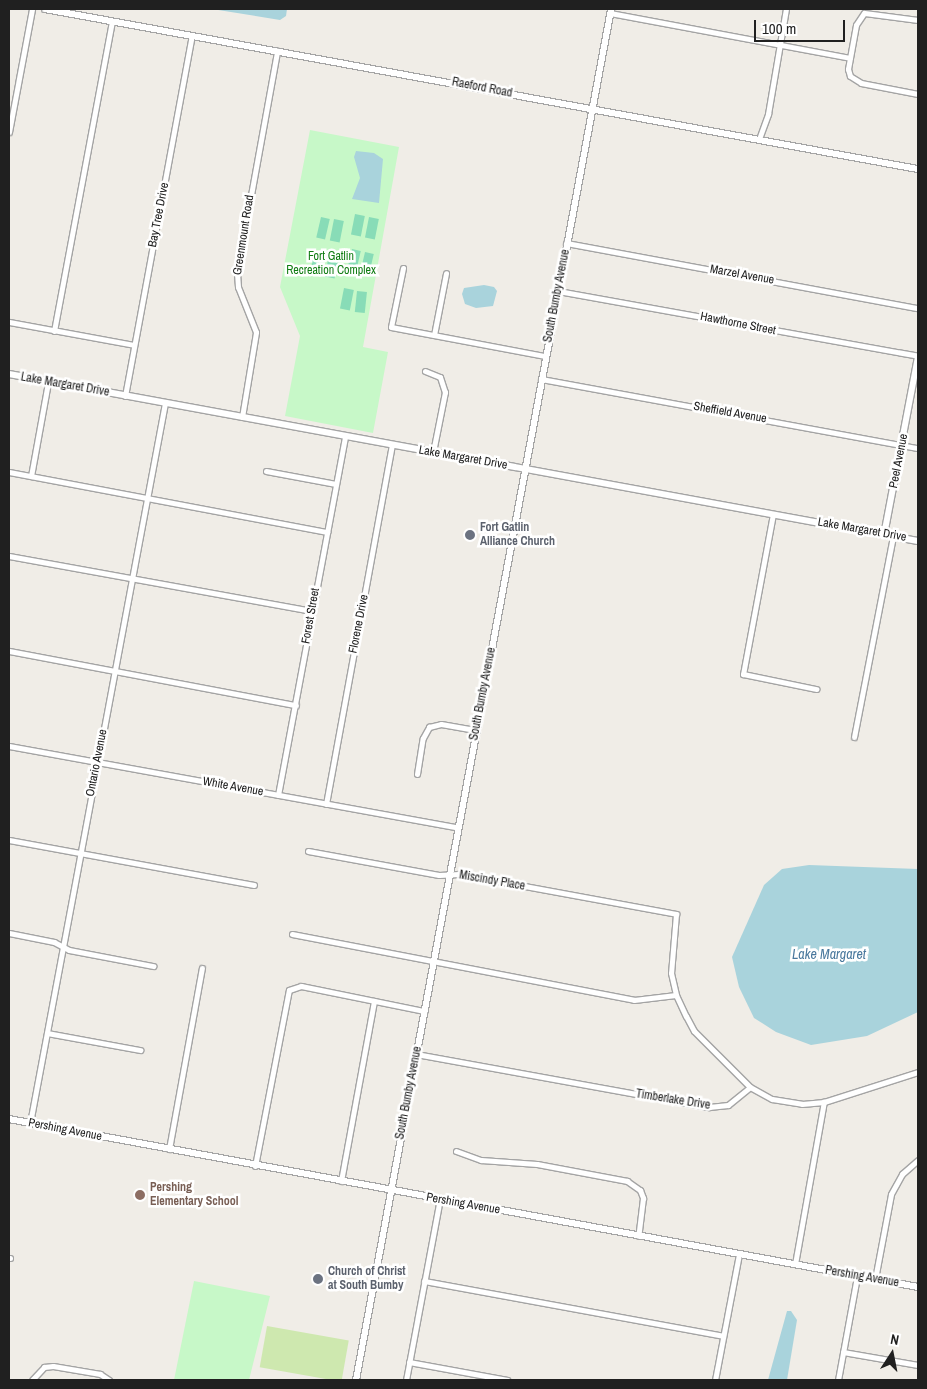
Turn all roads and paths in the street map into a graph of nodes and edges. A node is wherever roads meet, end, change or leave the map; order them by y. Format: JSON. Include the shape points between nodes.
{"nodes":[{"id":1,"x":32,"y":9,"type":"edge"},
{"id":2,"x":45,"y":9,"type":"edge"},
{"id":3,"x":786,"y":9,"type":"edge"},
{"id":4,"x":610,"y":11,"type":"edge"},
{"id":5,"x":918,"y":20,"type":"edge"},
{"id":6,"x":112,"y":21,"type":"junction"},
{"id":7,"x":192,"y":35,"type":"junction"},
{"id":8,"x":780,"y":45,"type":"junction"},
{"id":9,"x":278,"y":51,"type":"junction"},
{"id":10,"x":850,"y":58,"type":"junction"},
{"id":11,"x":918,"y":94,"type":"edge"},
{"id":12,"x":592,"y":108,"type":"junction"},
{"id":13,"x":9,"y":132,"type":"edge"},
{"id":14,"x":759,"y":140,"type":"junction"},
{"id":15,"x":918,"y":169,"type":"edge"},
{"id":16,"x":566,"y":243,"type":"junction"},
{"id":17,"x":402,"y":268,"type":"dead end"},
{"id":18,"x":446,"y":272,"type":"dead end"},
{"id":19,"x":558,"y":291,"type":"junction"},
{"id":20,"x":918,"y":308,"type":"edge"},
{"id":21,"x":9,"y":322,"type":"edge"},
{"id":22,"x":54,"y":331,"type":"junction"},
{"id":23,"x":434,"y":335,"type":"junction"},
{"id":24,"x":134,"y":345,"type":"junction"},
{"id":25,"x":545,"y":356,"type":"junction"},
{"id":26,"x":918,"y":357,"type":"edge"},
{"id":27,"x":425,"y":371,"type":"dead end"},
{"id":28,"x":9,"y":374,"type":"edge"},
{"id":29,"x":541,"y":378,"type":"junction"},
{"id":30,"x":48,"y":382,"type":"junction"},
{"id":31,"x":125,"y":396,"type":"junction"},
{"id":32,"x":164,"y":403,"type":"junction"},
{"id":33,"x":242,"y":417,"type":"junction"},
{"id":34,"x":345,"y":436,"type":"junction"},
{"id":35,"x":392,"y":445,"type":"junction"},
{"id":36,"x":902,"y":445,"type":"junction"},
{"id":37,"x":918,"y":448,"type":"edge"},
{"id":38,"x":433,"y":452,"type":"junction"},
{"id":39,"x":525,"y":469,"type":"junction"},
{"id":40,"x":266,"y":470,"type":"dead end"},
{"id":41,"x":9,"y":472,"type":"edge"},
{"id":42,"x":31,"y":476,"type":"junction"},
{"id":43,"x":336,"y":484,"type":"junction"},
{"id":44,"x":147,"y":498,"type":"junction"},
{"id":45,"x":772,"y":514,"type":"junction"},
{"id":46,"x":327,"y":532,"type":"junction"},
{"id":47,"x":884,"y":534,"type":"junction"},
{"id":48,"x":893,"y":536,"type":"junction"},
{"id":49,"x":918,"y":541,"type":"edge"},
{"id":50,"x":9,"y":556,"type":"edge"},
{"id":51,"x":131,"y":579,"type":"junction"},
{"id":52,"x":312,"y":611,"type":"junction"},
{"id":53,"x":9,"y":651,"type":"edge"},
{"id":54,"x":114,"y":670,"type":"junction"},
{"id":55,"x":816,"y":689,"type":"dead end"},
{"id":56,"x":296,"y":705,"type":"junction"},
{"id":57,"x":476,"y":730,"type":"junction"},
{"id":58,"x":854,"y":737,"type":"dead end"},
{"id":59,"x":9,"y":746,"type":"edge"},
{"id":60,"x":98,"y":762,"type":"junction"},
{"id":61,"x":417,"y":774,"type":"dead end"},
{"id":62,"x":278,"y":795,"type":"junction"},
{"id":63,"x":326,"y":804,"type":"junction"},
{"id":64,"x":458,"y":828,"type":"junction"},
{"id":65,"x":9,"y":840,"type":"edge"},
{"id":66,"x":308,"y":851,"type":"dead end"},
{"id":67,"x":80,"y":853,"type":"junction"},
{"id":68,"x":450,"y":874,"type":"junction"},
{"id":69,"x":254,"y":885,"type":"dead end"},
{"id":70,"x":9,"y":933,"type":"edge"},
{"id":71,"x":292,"y":934,"type":"dead end"},
{"id":72,"x":62,"y":946,"type":"junction"},
{"id":73,"x":433,"y":963,"type":"junction"},
{"id":74,"x":154,"y":966,"type":"dead end"},
{"id":75,"x":202,"y":968,"type":"dead end"},
{"id":76,"x":676,"y":995,"type":"junction"},
{"id":77,"x":374,"y":1001,"type":"junction"},
{"id":78,"x":424,"y":1010,"type":"junction"},
{"id":79,"x":47,"y":1033,"type":"junction"},
{"id":80,"x":140,"y":1050,"type":"dead end"},
{"id":81,"x":416,"y":1054,"type":"junction"},
{"id":82,"x":918,"y":1072,"type":"edge"},
{"id":83,"x":750,"y":1087,"type":"junction"},
{"id":84,"x":824,"y":1102,"type":"junction"},
{"id":85,"x":9,"y":1119,"type":"edge"},
{"id":86,"x":30,"y":1123,"type":"junction"},
{"id":87,"x":169,"y":1150,"type":"junction"},
{"id":88,"x":456,"y":1151,"type":"dead end"},
{"id":89,"x":918,"y":1160,"type":"edge"},
{"id":90,"x":255,"y":1166,"type":"junction"},
{"id":91,"x":341,"y":1181,"type":"junction"},
{"id":92,"x":390,"y":1190,"type":"junction"},
{"id":93,"x":440,"y":1200,"type":"junction"},
{"id":94,"x":638,"y":1236,"type":"junction"},
{"id":95,"x":739,"y":1254,"type":"junction"},
{"id":96,"x":795,"y":1264,"type":"junction"},
{"id":97,"x":857,"y":1276,"type":"junction"},
{"id":98,"x":875,"y":1279,"type":"junction"},
{"id":99,"x":424,"y":1281,"type":"junction"},
{"id":100,"x":918,"y":1287,"type":"edge"},
{"id":101,"x":723,"y":1336,"type":"junction"},
{"id":102,"x":844,"y":1352,"type":"junction"},
{"id":103,"x":409,"y":1362,"type":"junction"},
{"id":104,"x":918,"y":1365,"type":"edge"},
{"id":105,"x":32,"y":1380,"type":"edge"},
{"id":106,"x":109,"y":1380,"type":"edge"},
{"id":107,"x":356,"y":1380,"type":"edge"},
{"id":108,"x":406,"y":1380,"type":"edge"},
{"id":109,"x":507,"y":1380,"type":"edge"},
{"id":110,"x":715,"y":1380,"type":"edge"},
{"id":111,"x":838,"y":1380,"type":"edge"}],
"edges":[{"from":1,"to":13,"type":"street"},
{"from":2,"to":6,"type":"street","name":"Raeford Road"},
{"from":3,"to":8,"type":"street"},
{"from":4,"to":8,"type":"street"},
{"from":4,"to":12,"type":"street","name":"South Bumby Avenue"},
{"from":5,"to":10,"type":"street","via":[[864,13],[856,25]]},
{"from":6,"to":7,"type":"street","name":"Raeford Road"},
{"from":6,"to":22,"type":"street"},
{"from":7,"to":9,"type":"street","name":"Raeford Road"},
{"from":7,"to":24,"type":"street","name":"Bay Tree Drive"},
{"from":8,"to":10,"type":"street"},
{"from":8,"to":14,"type":"street","via":[[768,114]]},
{"from":9,"to":12,"type":"street","name":"Raeford Road"},
{"from":9,"to":33,"type":"street","name":"Greenmount Road","via":[[236,272],[238,286],[256,332]]},
{"from":10,"to":11,"type":"street","via":[[848,69],[854,80]]},
{"from":12,"to":14,"type":"street","name":"Raeford Road"},
{"from":12,"to":16,"type":"street","name":"South Bumby Avenue"},
{"from":14,"to":15,"type":"street","name":"Raeford Road"},
{"from":16,"to":19,"type":"street","name":"South Bumby Avenue"},
{"from":16,"to":20,"type":"street","name":"Marzel Avenue"},
{"from":17,"to":23,"type":"street","via":[[391,327]]},
{"from":18,"to":23,"type":"street"},
{"from":19,"to":25,"type":"street","name":"South Bumby Avenue"},
{"from":19,"to":26,"type":"street","name":"Hawthorne Street"},
{"from":21,"to":22,"type":"street"},
{"from":22,"to":24,"type":"street"},
{"from":23,"to":25,"type":"street"},
{"from":24,"to":31,"type":"street","name":"Bay Tree Drive"},
{"from":25,"to":29,"type":"street","name":"South Bumby Avenue"},
{"from":26,"to":36,"type":"street","name":"Peel Avenue"},
{"from":27,"to":38,"type":"street","via":[[440,377],[445,392]]},
{"from":28,"to":30,"type":"street","name":"Lake Margaret Drive"},
{"from":29,"to":36,"type":"street","name":"Sheffield Avenue"},
{"from":29,"to":39,"type":"street","name":"South Bumby Avenue"},
{"from":30,"to":31,"type":"street","name":"Lake Margaret Drive"},
{"from":30,"to":42,"type":"street"},
{"from":31,"to":32,"type":"street","name":"Lake Margaret Drive"},
{"from":32,"to":33,"type":"street","name":"Lake Margaret Drive"},
{"from":32,"to":44,"type":"street","name":"Ontario Avenue"},
{"from":33,"to":34,"type":"street","name":"Lake Margaret Drive"},
{"from":34,"to":35,"type":"street","name":"Lake Margaret Drive"},
{"from":34,"to":43,"type":"street","name":"Forest Street"},
{"from":35,"to":38,"type":"street","name":"Lake Margaret Drive"},
{"from":35,"to":63,"type":"street","name":"Florene Drive"},
{"from":36,"to":37,"type":"street","name":"Sheffield Avenue"},
{"from":36,"to":47,"type":"street","name":"Peel Avenue"},
{"from":38,"to":39,"type":"street","name":"Lake Margaret Drive"},
{"from":39,"to":45,"type":"street","name":"Lake Margaret Drive"},
{"from":39,"to":57,"type":"street","name":"South Bumby Avenue"},
{"from":40,"to":43,"type":"street"},
{"from":41,"to":42,"type":"street"},
{"from":42,"to":44,"type":"street"},
{"from":43,"to":46,"type":"street","name":"Forest Street"},
{"from":44,"to":46,"type":"street"},
{"from":44,"to":51,"type":"street","name":"Ontario Avenue"},
{"from":45,"to":47,"type":"street","name":"Lake Margaret Drive"},
{"from":45,"to":55,"type":"street","via":[[743,674]]},
{"from":46,"to":52,"type":"street","name":"Forest Street"},
{"from":47,"to":48,"type":"street","name":"Lake Margaret Drive"},
{"from":48,"to":49,"type":"street","name":"Lake Margaret Drive"},
{"from":48,"to":58,"type":"street"},
{"from":50,"to":51,"type":"street"},
{"from":51,"to":52,"type":"street"},
{"from":51,"to":54,"type":"street","name":"Ontario Avenue"},
{"from":52,"to":56,"type":"street","name":"Forest Street"},
{"from":53,"to":54,"type":"street"},
{"from":54,"to":56,"type":"street"},
{"from":54,"to":60,"type":"street","name":"Ontario Avenue"},
{"from":56,"to":62,"type":"street","name":"Forest Street"},
{"from":57,"to":61,"type":"street","via":[[441,724],[429,727],[423,738]]},
{"from":57,"to":64,"type":"street","name":"South Bumby Avenue"},
{"from":59,"to":60,"type":"street","name":"White Avenue"},
{"from":60,"to":62,"type":"street","name":"White Avenue"},
{"from":60,"to":67,"type":"street","name":"Ontario Avenue"},
{"from":62,"to":63,"type":"street","name":"White Avenue"},
{"from":63,"to":64,"type":"street","name":"White Avenue"},
{"from":64,"to":68,"type":"street","name":"South Bumby Avenue"},
{"from":65,"to":67,"type":"street"},
{"from":66,"to":68,"type":"street","name":"Miscindy Place"},
{"from":67,"to":69,"type":"street"},
{"from":67,"to":72,"type":"street","name":"Ontario Avenue"},
{"from":68,"to":73,"type":"street","name":"South Bumby Avenue"},
{"from":68,"to":76,"type":"street","name":"Miscindy Place","via":[[676,914],[670,955]]},
{"from":70,"to":72,"type":"street"},
{"from":71,"to":73,"type":"street"},
{"from":72,"to":74,"type":"street"},
{"from":72,"to":79,"type":"street","name":"Ontario Avenue"},
{"from":73,"to":76,"type":"street","via":[[634,1000]]},
{"from":73,"to":78,"type":"street","name":"South Bumby Avenue"},
{"from":75,"to":87,"type":"street"},
{"from":76,"to":83,"type":"street","via":[[694,1031]]},
{"from":77,"to":78,"type":"street"},
{"from":77,"to":90,"type":"street","via":[[302,986],[293,987],[288,993]]},
{"from":77,"to":91,"type":"street"},
{"from":78,"to":81,"type":"street","name":"South Bumby Avenue"},
{"from":79,"to":80,"type":"street"},
{"from":79,"to":86,"type":"street","name":"Ontario Avenue"},
{"from":81,"to":83,"type":"street","name":"Timberlake Drive","via":[[709,1108],[728,1105]]},
{"from":81,"to":92,"type":"street","name":"South Bumby Avenue"},
{"from":82,"to":84,"type":"street"},
{"from":83,"to":84,"type":"street","via":[[780,1101]]},
{"from":84,"to":96,"type":"street"},
{"from":85,"to":86,"type":"street","name":"Pershing Avenue"},
{"from":86,"to":87,"type":"street","name":"Pershing Avenue"},
{"from":87,"to":90,"type":"street","name":"Pershing Avenue"},
{"from":88,"to":94,"type":"street","via":[[481,1160],[537,1164],[627,1182],[640,1190],[643,1198]]},
{"from":89,"to":98,"type":"street","via":[[902,1174],[891,1194]]},
{"from":90,"to":91,"type":"street","name":"Pershing Avenue"},
{"from":91,"to":92,"type":"street","name":"Pershing Avenue"},
{"from":92,"to":93,"type":"street","name":"Pershing Avenue"},
{"from":92,"to":107,"type":"street","name":"South Bumby Avenue"},
{"from":93,"to":94,"type":"street","name":"Pershing Avenue"},
{"from":93,"to":99,"type":"street"},
{"from":94,"to":95,"type":"street","name":"Pershing Avenue"},
{"from":95,"to":96,"type":"street","name":"Pershing Avenue"},
{"from":95,"to":101,"type":"street"},
{"from":96,"to":97,"type":"street","name":"Pershing Avenue"},
{"from":97,"to":98,"type":"street","name":"Pershing Avenue"},
{"from":97,"to":102,"type":"street"},
{"from":98,"to":100,"type":"street","name":"Pershing Avenue"},
{"from":99,"to":101,"type":"street"},
{"from":99,"to":103,"type":"street"},
{"from":101,"to":110,"type":"street"},
{"from":102,"to":104,"type":"street"},
{"from":102,"to":111,"type":"street"},
{"from":103,"to":108,"type":"street"},
{"from":103,"to":109,"type":"street"},
{"from":105,"to":106,"type":"street","via":[[44,1367],[53,1366],[100,1374]]}]}
